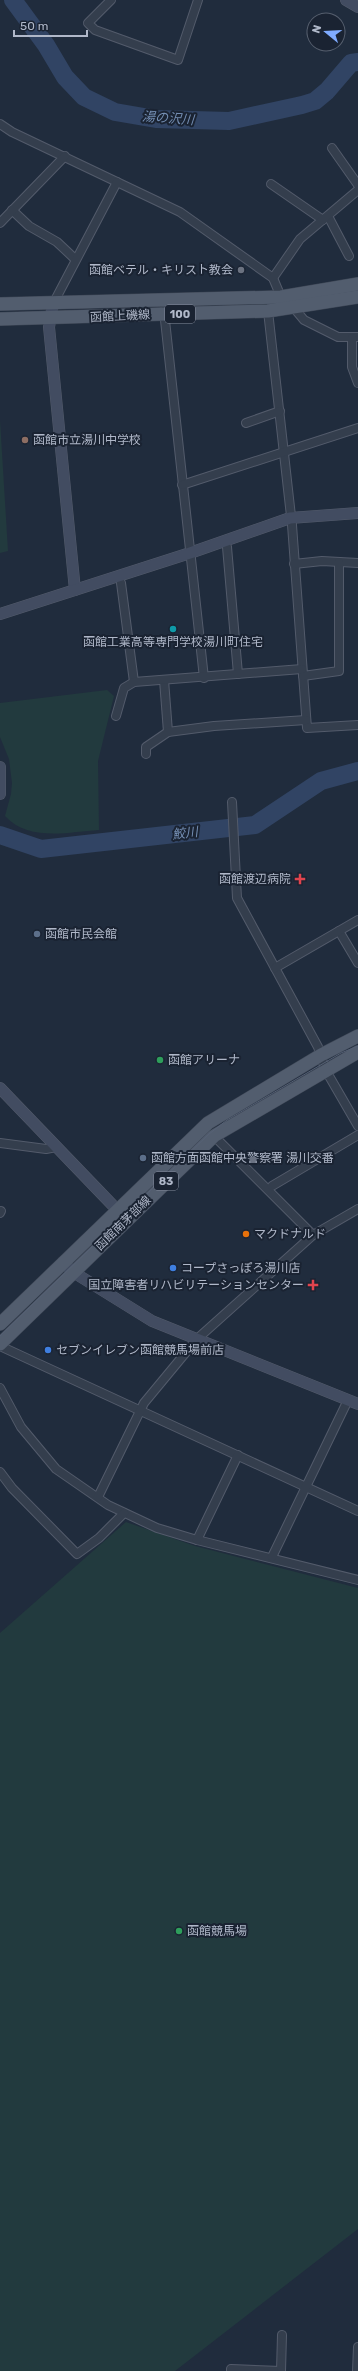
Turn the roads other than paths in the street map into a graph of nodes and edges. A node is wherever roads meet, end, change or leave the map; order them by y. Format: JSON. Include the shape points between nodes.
{"nodes":[{"id":1,"x":112,"y":0,"type":"edge"},
{"id":2,"x":198,"y":0,"type":"edge"},
{"id":3,"x":346,"y":0,"type":"edge"},
{"id":4,"x":358,"y":7,"type":"edge"},
{"id":5,"x":0,"y":124,"type":"edge"},
{"id":6,"x":332,"y":148,"type":"dead end"},
{"id":7,"x":65,"y":156,"type":"junction"},
{"id":8,"x":117,"y":182,"type":"junction"},
{"id":9,"x":272,"y":184,"type":"dead end"},
{"id":10,"x":358,"y":185,"type":"edge"},
{"id":11,"x":358,"y":190,"type":"edge"},
{"id":12,"x":12,"y":210,"type":"junction"},
{"id":13,"x":326,"y":218,"type":"junction"},
{"id":14,"x":0,"y":223,"type":"edge"},
{"id":15,"x":348,"y":256,"type":"dead end"},
{"id":16,"x":75,"y":259,"type":"junction"},
{"id":17,"x":273,"y":278,"type":"junction"},
{"id":18,"x":358,"y":284,"type":"edge"},
{"id":19,"x":281,"y":297,"type":"junction"},
{"id":20,"x":358,"y":297,"type":"edge"},
{"id":21,"x":163,"y":299,"type":"junction"},
{"id":22,"x":0,"y":304,"type":"edge"},
{"id":23,"x":53,"y":304,"type":"junction"},
{"id":24,"x":294,"y":308,"type":"junction"},
{"id":25,"x":268,"y":311,"type":"junction"},
{"id":26,"x":164,"y":314,"type":"junction"},
{"id":27,"x":50,"y":318,"type":"junction"},
{"id":28,"x":0,"y":319,"type":"edge"},
{"id":29,"x":355,"y":338,"type":"edge"},
{"id":30,"x":358,"y":383,"type":"edge"},
{"id":31,"x":280,"y":411,"type":"junction"},
{"id":32,"x":246,"y":423,"type":"dead end"},
{"id":33,"x":358,"y":428,"type":"edge"},
{"id":34,"x":284,"y":452,"type":"junction"},
{"id":35,"x":182,"y":485,"type":"junction"},
{"id":36,"x":358,"y":513,"type":"edge"},
{"id":37,"x":290,"y":518,"type":"junction"},
{"id":38,"x":227,"y":547,"type":"dead end"},
{"id":39,"x":190,"y":553,"type":"junction"},
{"id":40,"x":340,"y":562,"type":"junction"},
{"id":41,"x":358,"y":563,"type":"edge"},
{"id":42,"x":294,"y":564,"type":"junction"},
{"id":43,"x":121,"y":583,"type":"dead end"},
{"id":44,"x":75,"y":590,"type":"junction"},
{"id":45,"x":0,"y":614,"type":"edge"},
{"id":46,"x":303,"y":672,"type":"junction"},
{"id":47,"x":238,"y":674,"type":"junction"},
{"id":48,"x":204,"y":678,"type":"junction"},
{"id":49,"x":164,"y":680,"type":"junction"},
{"id":50,"x":134,"y":682,"type":"junction"},
{"id":51,"x":116,"y":716,"type":"dead end"},
{"id":52,"x":306,"y":720,"type":"junction"},
{"id":53,"x":358,"y":725,"type":"edge"},
{"id":54,"x":168,"y":732,"type":"junction"},
{"id":55,"x":146,"y":754,"type":"dead end"},
{"id":56,"x":0,"y":767,"type":"edge"},
{"id":57,"x":0,"y":794,"type":"edge"},
{"id":58,"x":232,"y":802,"type":"dead end"},
{"id":59,"x":358,"y":920,"type":"edge"},
{"id":60,"x":339,"y":931,"type":"junction"},
{"id":61,"x":358,"y":963,"type":"edge"},
{"id":62,"x":275,"y":968,"type":"junction"},
{"id":63,"x":358,"y":1036,"type":"edge"},
{"id":64,"x":358,"y":1052,"type":"edge"},
{"id":65,"x":321,"y":1055,"type":"junction"},
{"id":66,"x":325,"y":1069,"type":"junction"},
{"id":67,"x":0,"y":1088,"type":"edge"},
{"id":68,"x":358,"y":1126,"type":"edge"},
{"id":69,"x":358,"y":1135,"type":"edge"},
{"id":70,"x":214,"y":1136,"type":"junction"},
{"id":71,"x":0,"y":1143,"type":"edge"},
{"id":72,"x":56,"y":1147,"type":"junction"},
{"id":73,"x":272,"y":1186,"type":"dead end"},
{"id":74,"x":358,"y":1209,"type":"edge"},
{"id":75,"x":116,"y":1210,"type":"junction"},
{"id":76,"x":127,"y":1220,"type":"junction"},
{"id":77,"x":313,"y":1235,"type":"junction"},
{"id":78,"x":63,"y":1262,"type":"junction"},
{"id":79,"x":73,"y":1272,"type":"junction"},
{"id":80,"x":0,"y":1324,"type":"edge"},
{"id":81,"x":197,"y":1339,"type":"junction"},
{"id":82,"x":0,"y":1345,"type":"edge"},
{"id":83,"x":0,"y":1388,"type":"edge"},
{"id":84,"x":353,"y":1402,"type":"edge"},
{"id":85,"x":140,"y":1410,"type":"junction"},
{"id":86,"x":238,"y":1455,"type":"junction"},
{"id":87,"x":0,"y":1472,"type":"edge"},
{"id":88,"x":306,"y":1487,"type":"junction"},
{"id":89,"x":98,"y":1497,"type":"junction"},
{"id":90,"x":358,"y":1511,"type":"edge"},
{"id":91,"x":124,"y":1513,"type":"junction"},
{"id":92,"x":197,"y":1540,"type":"junction"},
{"id":93,"x":272,"y":1557,"type":"junction"},
{"id":94,"x":358,"y":1580,"type":"edge"},
{"id":95,"x":282,"y":2335,"type":"dead end"},
{"id":96,"x":358,"y":2347,"type":"edge"},
{"id":97,"x":231,"y":2371,"type":"edge"},
{"id":98,"x":281,"y":2371,"type":"edge"},
{"id":99,"x":357,"y":2371,"type":"edge"}],
"edges":[{"from":1,"to":2,"type":"street","via":[[88,23],[95,30],[178,60]]},
{"from":3,"to":4,"type":"street"},
{"from":5,"to":7,"type":"street"},
{"from":6,"to":10,"type":"street"},
{"from":7,"to":8,"type":"street"},
{"from":7,"to":12,"type":"street"},
{"from":8,"to":16,"type":"street"},
{"from":8,"to":17,"type":"street","via":[[180,212]]},
{"from":9,"to":13,"type":"street"},
{"from":11,"to":13,"type":"street"},
{"from":12,"to":14,"type":"street"},
{"from":12,"to":16,"type":"street","via":[[28,226],[57,242]]},
{"from":13,"to":15,"type":"street"},
{"from":13,"to":17,"type":"street","via":[[300,239]]},
{"from":16,"to":23,"type":"street"},
{"from":17,"to":19,"type":"street"},
{"from":18,"to":19,"type":"main road","name":"函館上磯線","number":"100"},
{"from":19,"to":21,"type":"main road","name":"函館上磯線","number":"100"},
{"from":20,"to":24,"type":"main road","name":"函館上磯線","number":"100"},
{"from":21,"to":23,"type":"main road","name":"函館上磯線","number":"100"},
{"from":21,"to":26,"type":"street"},
{"from":22,"to":23,"type":"main road","name":"函館上磯線","number":"100"},
{"from":23,"to":27,"type":"street"},
{"from":24,"to":25,"type":"main road","name":"函館上磯線","number":"100"},
{"from":24,"to":29,"type":"street","via":[[304,320],[338,337]]},
{"from":25,"to":26,"type":"main road","name":"函館上磯線","number":"100"},
{"from":25,"to":31,"type":"street"},
{"from":26,"to":27,"type":"main road","name":"函館上磯線","number":"100"},
{"from":26,"to":35,"type":"street"},
{"from":27,"to":28,"type":"main road","name":"函館上磯線","number":"100"},
{"from":27,"to":44,"type":"street"},
{"from":29,"to":30,"type":"street","via":[[352,367]]},
{"from":31,"to":32,"type":"street"},
{"from":31,"to":34,"type":"street"},
{"from":33,"to":34,"type":"street"},
{"from":34,"to":35,"type":"street"},
{"from":34,"to":37,"type":"street"},
{"from":35,"to":39,"type":"street"},
{"from":36,"to":37,"type":"street"},
{"from":37,"to":39,"type":"street"},
{"from":37,"to":42,"type":"street"},
{"from":38,"to":47,"type":"street"},
{"from":39,"to":44,"type":"street"},
{"from":39,"to":48,"type":"street"},
{"from":40,"to":41,"type":"street"},
{"from":40,"to":42,"type":"street"},
{"from":40,"to":46,"type":"street","via":[[339,671]]},
{"from":42,"to":46,"type":"street"},
{"from":43,"to":50,"type":"street"},
{"from":44,"to":45,"type":"street"},
{"from":46,"to":47,"type":"street"},
{"from":46,"to":52,"type":"street"},
{"from":47,"to":48,"type":"street"},
{"from":48,"to":49,"type":"street"},
{"from":49,"to":50,"type":"street"},
{"from":49,"to":54,"type":"street"},
{"from":50,"to":51,"type":"street","via":[[124,688]]},
{"from":52,"to":53,"type":"street","via":[[307,728]]},
{"from":52,"to":54,"type":"street"},
{"from":54,"to":55,"type":"street","via":[[146,748]]},
{"from":56,"to":57,"type":"street"},
{"from":58,"to":62,"type":"street","via":[[237,898]]},
{"from":59,"to":60,"type":"street"},
{"from":60,"to":61,"type":"street"},
{"from":60,"to":62,"type":"street"},
{"from":62,"to":65,"type":"street"},
{"from":63,"to":65,"type":"main road","name":"函館南茅部線","number":"83"},
{"from":64,"to":66,"type":"main road","name":"函館南茅部線","number":"83"},
{"from":65,"to":66,"type":"street"},
{"from":65,"to":75,"type":"main road","name":"函館南茅部線","number":"83","via":[[208,1123]]},
{"from":66,"to":68,"type":"street"},
{"from":66,"to":70,"type":"main road","name":"函館南茅部線","number":"83"},
{"from":67,"to":72,"type":"street"},
{"from":69,"to":73,"type":"street"},
{"from":70,"to":76,"type":"main road","name":"函館南茅部線","number":"83"},
{"from":70,"to":77,"type":"street"},
{"from":71,"to":72,"type":"street","via":[[46,1149]]},
{"from":72,"to":75,"type":"street"},
{"from":74,"to":77,"type":"street"},
{"from":75,"to":76,"type":"street"},
{"from":75,"to":78,"type":"main road","name":"函館南茅部線","number":"83"},
{"from":76,"to":79,"type":"main road","name":"函館南茅部線","number":"83"},
{"from":77,"to":81,"type":"street"},
{"from":78,"to":79,"type":"street"},
{"from":78,"to":80,"type":"main road","name":"函館南茅部線","number":"83"},
{"from":79,"to":81,"type":"street","via":[[152,1321]]},
{"from":79,"to":82,"type":"main road","name":"函館南茅部線","number":"83"},
{"from":81,"to":84,"type":"street"},
{"from":81,"to":85,"type":"street"},
{"from":82,"to":85,"type":"street"},
{"from":83,"to":89,"type":"street","via":[[21,1427],[56,1469]]},
{"from":84,"to":88,"type":"street"},
{"from":85,"to":86,"type":"street"},
{"from":85,"to":89,"type":"street"},
{"from":86,"to":88,"type":"street"},
{"from":86,"to":92,"type":"street"},
{"from":87,"to":91,"type":"street","via":[[12,1488],[78,1554],[99,1538]]},
{"from":88,"to":90,"type":"street"},
{"from":88,"to":93,"type":"street"},
{"from":89,"to":91,"type":"street"},
{"from":91,"to":92,"type":"street","via":[[157,1528]]},
{"from":92,"to":93,"type":"street"},
{"from":93,"to":94,"type":"street"},
{"from":95,"to":98,"type":"street"},
{"from":96,"to":99,"type":"street"},
{"from":97,"to":98,"type":"street"}]}
